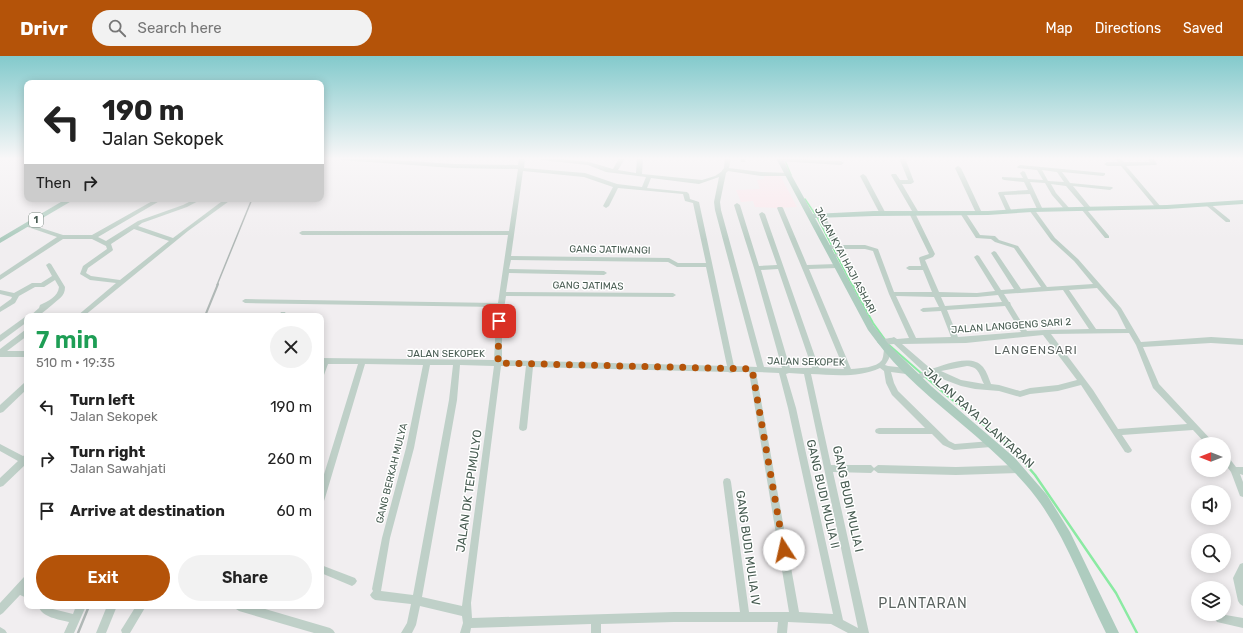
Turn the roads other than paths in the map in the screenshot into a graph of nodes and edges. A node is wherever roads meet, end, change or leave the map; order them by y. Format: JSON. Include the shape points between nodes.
{"nodes":[{"id":1,"x":519,"y":185,"type":"edge"},
{"id":2,"x":613,"y":185,"type":"edge"},
{"id":3,"x":646,"y":185,"type":"edge"},
{"id":4,"x":721,"y":185,"type":"edge"},
{"id":5,"x":796,"y":185,"type":"edge"},
{"id":6,"x":868,"y":185,"type":"edge"},
{"id":7,"x":900,"y":185,"type":"edge"},
{"id":8,"x":966,"y":185,"type":"edge"},
{"id":9,"x":1028,"y":185,"type":"edge"},
{"id":10,"x":1049,"y":185,"type":"edge"},
{"id":11,"x":1069,"y":185,"type":"edge"},
{"id":12,"x":1078,"y":185,"type":"edge"},
{"id":13,"x":1139,"y":185,"type":"edge"},
{"id":14,"x":616,"y":186,"type":"junction"},
{"id":15,"x":1110,"y":188,"type":"dead end"},
{"id":16,"x":644,"y":189,"type":"junction"},
{"id":17,"x":1032,"y":192,"type":"junction"},
{"id":18,"x":66,"y":202,"type":"edge"},
{"id":19,"x":155,"y":202,"type":"edge"},
{"id":20,"x":192,"y":202,"type":"edge"},
{"id":21,"x":225,"y":202,"type":"edge"},
{"id":22,"x":1243,"y":202,"type":"edge"},
{"id":23,"x":737,"y":205,"type":"dead end"},
{"id":24,"x":1209,"y":205,"type":"junction"},
{"id":25,"x":606,"y":206,"type":"dead end"},
{"id":26,"x":780,"y":208,"type":"dead end"},
{"id":27,"x":1159,"y":208,"type":"junction"},
{"id":28,"x":1036,"y":210,"type":"junction"},
{"id":29,"x":1068,"y":210,"type":"junction"},
{"id":30,"x":1087,"y":210,"type":"junction"},
{"id":31,"x":882,"y":212,"type":"junction"},
{"id":32,"x":1009,"y":212,"type":"junction"},
{"id":33,"x":914,"y":213,"type":"junction"},
{"id":34,"x":963,"y":213,"type":"junction"},
{"id":35,"x":979,"y":213,"type":"junction"},
{"id":36,"x":762,"y":214,"type":"dead end"},
{"id":37,"x":817,"y":216,"type":"junction"},
{"id":38,"x":1228,"y":221,"type":"dead end"},
{"id":39,"x":27,"y":226,"type":"junction"},
{"id":40,"x":134,"y":226,"type":"junction"},
{"id":41,"x":823,"y":229,"type":"junction"},
{"id":42,"x":302,"y":233,"type":"dead end"},
{"id":43,"x":511,"y":233,"type":"junction"},
{"id":44,"x":62,"y":237,"type":"junction"},
{"id":45,"x":93,"y":237,"type":"junction"},
{"id":46,"x":1107,"y":237,"type":"dead end"},
{"id":47,"x":832,"y":238,"type":"dead end"},
{"id":48,"x":173,"y":240,"type":"junction"},
{"id":49,"x":0,"y":241,"type":"edge"},
{"id":50,"x":106,"y":244,"type":"junction"},
{"id":51,"x":831,"y":247,"type":"junction"},
{"id":52,"x":994,"y":252,"type":"dead end"},
{"id":53,"x":977,"y":257,"type":"dead end"},
{"id":54,"x":508,"y":258,"type":"junction"},
{"id":55,"x":49,"y":265,"type":"dead end"},
{"id":56,"x":709,"y":265,"type":"junction"},
{"id":57,"x":837,"y":266,"type":"junction"},
{"id":58,"x":780,"y":267,"type":"junction"},
{"id":59,"x":805,"y":267,"type":"junction"},
{"id":60,"x":757,"y":268,"type":"junction"},
{"id":61,"x":909,"y":268,"type":"dead end"},
{"id":62,"x":925,"y":268,"type":"junction"},
{"id":63,"x":506,"y":271,"type":"junction"},
{"id":64,"x":604,"y":273,"type":"dead end"},
{"id":65,"x":55,"y":277,"type":"junction"},
{"id":66,"x":0,"y":278,"type":"edge"},
{"id":67,"x":121,"y":282,"type":"junction"},
{"id":68,"x":1099,"y":286,"type":"junction"},
{"id":69,"x":1065,"y":288,"type":"junction"},
{"id":70,"x":1046,"y":290,"type":"junction"},
{"id":71,"x":1019,"y":291,"type":"junction"},
{"id":72,"x":0,"y":292,"type":"edge"},
{"id":73,"x":1000,"y":293,"type":"junction"},
{"id":74,"x":503,"y":294,"type":"junction"},
{"id":75,"x":892,"y":294,"type":"junction"},
{"id":76,"x":937,"y":294,"type":"junction"},
{"id":77,"x":16,"y":295,"type":"junction"},
{"id":78,"x":673,"y":296,"type":"dead end"},
{"id":79,"x":52,"y":301,"type":"junction"},
{"id":80,"x":245,"y":301,"type":"dead end"},
{"id":81,"x":1008,"y":304,"type":"junction"},
{"id":82,"x":502,"y":305,"type":"junction"},
{"id":83,"x":42,"y":307,"type":"dead end"},
{"id":84,"x":943,"y":308,"type":"junction"},
{"id":85,"x":0,"y":310,"type":"edge"},
{"id":86,"x":923,"y":310,"type":"dead end"},
{"id":87,"x":38,"y":313,"type":"edge"},
{"id":88,"x":84,"y":313,"type":"edge"},
{"id":89,"x":24,"y":321,"type":"edge"},
{"id":90,"x":1094,"y":331,"type":"junction"},
{"id":91,"x":1131,"y":331,"type":"junction"},
{"id":92,"x":1045,"y":332,"type":"junction"},
{"id":93,"x":1025,"y":333,"type":"junction"},
{"id":94,"x":24,"y":334,"type":"edge"},
{"id":95,"x":0,"y":339,"type":"edge"},
{"id":96,"x":913,"y":340,"type":"junction"},
{"id":97,"x":956,"y":340,"type":"junction"},
{"id":98,"x":1243,"y":342,"type":"edge"},
{"id":99,"x":888,"y":343,"type":"junction"},
{"id":100,"x":1139,"y":345,"type":"junction"},
{"id":101,"x":0,"y":353,"type":"edge"},
{"id":102,"x":24,"y":354,"type":"edge"},
{"id":103,"x":324,"y":362,"type":"edge"},
{"id":104,"x":362,"y":362,"type":"junction"},
{"id":105,"x":457,"y":363,"type":"junction"},
{"id":106,"x":498,"y":363,"type":"junction"},
{"id":107,"x":530,"y":364,"type":"junction"},
{"id":108,"x":426,"y":367,"type":"junction"},
{"id":109,"x":884,"y":367,"type":"junction"},
{"id":110,"x":752,"y":369,"type":"junction"},
{"id":111,"x":731,"y":370,"type":"junction"},
{"id":112,"x":761,"y":370,"type":"junction"},
{"id":113,"x":785,"y":371,"type":"junction"},
{"id":114,"x":807,"y":371,"type":"junction"},
{"id":115,"x":906,"y":371,"type":"junction"},
{"id":116,"x":817,"y":372,"type":"junction"},
{"id":117,"x":849,"y":372,"type":"junction"},
{"id":118,"x":926,"y":374,"type":"junction"},
{"id":119,"x":1082,"y":382,"type":"junction"},
{"id":120,"x":989,"y":387,"type":"junction"},
{"id":121,"x":24,"y":388,"type":"edge"},
{"id":122,"x":0,"y":410,"type":"edge"},
{"id":123,"x":1195,"y":427,"type":"junction"},
{"id":124,"x":523,"y":428,"type":"dead end"},
{"id":125,"x":879,"y":431,"type":"dead end"},
{"id":126,"x":934,"y":431,"type":"junction"},
{"id":127,"x":1116,"y":432,"type":"junction"},
{"id":128,"x":1204,"y":437,"type":"edge"},
{"id":129,"x":992,"y":444,"type":"junction"},
{"id":130,"x":0,"y":447,"type":"edge"},
{"id":131,"x":1128,"y":450,"type":"dead end"},
{"id":132,"x":24,"y":458,"type":"edge"},
{"id":133,"x":24,"y":461,"type":"edge"},
{"id":134,"x":1231,"y":466,"type":"edge"},
{"id":135,"x":829,"y":468,"type":"junction"},
{"id":136,"x":1019,"y":469,"type":"junction"},
{"id":137,"x":1234,"y":470,"type":"junction"},
{"id":138,"x":1243,"y":471,"type":"edge"},
{"id":139,"x":727,"y":482,"type":"dead end"},
{"id":140,"x":0,"y":483,"type":"edge"},
{"id":141,"x":324,"y":488,"type":"edge"},
{"id":142,"x":1243,"y":493,"type":"edge"},
{"id":143,"x":1243,"y":567,"type":"edge"},
{"id":144,"x":324,"y":570,"type":"edge"},
{"id":145,"x":352,"y":581,"type":"dead end"},
{"id":146,"x":23,"y":591,"type":"edge"},
{"id":147,"x":417,"y":600,"type":"junction"},
{"id":148,"x":1243,"y":601,"type":"edge"},
{"id":149,"x":46,"y":609,"type":"edge"},
{"id":150,"x":79,"y":609,"type":"edge"},
{"id":151,"x":111,"y":609,"type":"edge"},
{"id":152,"x":139,"y":609,"type":"edge"},
{"id":153,"x":261,"y":609,"type":"edge"},
{"id":154,"x":0,"y":610,"type":"edge"},
{"id":155,"x":466,"y":612,"type":"junction"},
{"id":156,"x":745,"y":616,"type":"junction"},
{"id":157,"x":795,"y":617,"type":"junction"},
{"id":158,"x":784,"y":618,"type":"junction"},
{"id":159,"x":75,"y":619,"type":"junction"},
{"id":160,"x":596,"y":620,"type":"junction"},
{"id":161,"x":1231,"y":621,"type":"edge"},
{"id":162,"x":468,"y":622,"type":"junction"},
{"id":163,"x":839,"y":622,"type":"junction"},
{"id":164,"x":1243,"y":623,"type":"edge"},
{"id":165,"x":126,"y":630,"type":"dead end"},
{"id":166,"x":69,"y":633,"type":"edge"},
{"id":167,"x":101,"y":633,"type":"edge"},
{"id":168,"x":330,"y":633,"type":"edge"},
{"id":169,"x":406,"y":633,"type":"edge"},
{"id":170,"x":465,"y":633,"type":"edge"},
{"id":171,"x":596,"y":633,"type":"edge"},
{"id":172,"x":782,"y":633,"type":"edge"},
{"id":173,"x":858,"y":633,"type":"edge"},
{"id":174,"x":864,"y":633,"type":"edge"},
{"id":175,"x":1113,"y":633,"type":"edge"}],
"edges":[{"from":1,"to":43,"type":"street","name":"JALAN DK TEPIMULYO"},
{"from":2,"to":14,"type":"street"},
{"from":3,"to":16,"type":"street"},
{"from":4,"to":112,"type":"street","via":[[717,206]]},
{"from":5,"to":37,"type":"main road","name":"JALAN KYAI HAJI ASHARI"},
{"from":6,"to":31,"type":"street"},
{"from":7,"to":33,"type":"street"},
{"from":8,"to":35,"type":"street"},
{"from":9,"to":17,"type":"street"},
{"from":10,"to":29,"type":"street"},
{"from":11,"to":30,"type":"street"},
{"from":12,"to":15,"type":"street"},
{"from":13,"to":27,"type":"street"},
{"from":14,"to":16,"type":"street"},
{"from":14,"to":25,"type":"street"},
{"from":16,"to":56,"type":"street","via":[[685,193],[687,200],[696,202]]},
{"from":17,"to":28,"type":"street"},
{"from":17,"to":32,"type":"street","via":[[1001,192]]},
{"from":18,"to":39,"type":"main road","number":"1"},
{"from":19,"to":45,"type":"street"},
{"from":20,"to":40,"type":"street"},
{"from":21,"to":48,"type":"street"},
{"from":22,"to":24,"type":"main road"},
{"from":23,"to":60,"type":"street","name":"GANG BUDI MULIA II"},
{"from":24,"to":27,"type":"main road"},
{"from":24,"to":38,"type":"street"},
{"from":26,"to":59,"type":"street"},
{"from":27,"to":30,"type":"main road"},
{"from":28,"to":29,"type":"main road"},
{"from":28,"to":32,"type":"main road"},
{"from":28,"to":68,"type":"street","via":[[1053,239]]},
{"from":29,"to":30,"type":"main road"},
{"from":30,"to":46,"type":"street"},
{"from":31,"to":33,"type":"main road"},
{"from":31,"to":37,"type":"main road"},
{"from":32,"to":35,"type":"main road"},
{"from":33,"to":34,"type":"main road"},
{"from":33,"to":62,"type":"street","via":[[931,250],[931,256],[922,259]]},
{"from":34,"to":35,"type":"main road"},
{"from":34,"to":70,"type":"street","via":[[978,237],[993,237],[997,241],[1016,247]]},
{"from":36,"to":58,"type":"street"},
{"from":37,"to":41,"type":"main road","name":"JALAN KYAI HAJI ASHARI"},
{"from":37,"to":41,"type":"street"},
{"from":39,"to":44,"type":"street"},
{"from":39,"to":49,"type":"main road","number":"1"},
{"from":40,"to":48,"type":"street"},
{"from":40,"to":50,"type":"street"},
{"from":41,"to":47,"type":"street"},
{"from":41,"to":51,"type":"main road","name":"JALAN KYAI HAJI ASHARI"},
{"from":42,"to":43,"type":"street"},
{"from":43,"to":54,"type":"street","name":"JALAN DK TEPIMULYO"},
{"from":44,"to":45,"type":"street"},
{"from":44,"to":66,"type":"street"},
{"from":45,"to":50,"type":"street"},
{"from":48,"to":67,"type":"street"},
{"from":50,"to":67,"type":"street","via":[[110,250],[85,267],[83,274],[90,278]]},
{"from":51,"to":57,"type":"main road","name":"JALAN KYAI HAJI ASHARI"},
{"from":51,"to":75,"type":"street","via":[[876,249]]},
{"from":52,"to":71,"type":"street"},
{"from":53,"to":73,"type":"street"},
{"from":54,"to":56,"type":"street","name":"GANG JATIWANGI","via":[[669,260],[677,265]]},
{"from":54,"to":63,"type":"street","name":"JALAN DK TEPIMULYO"},
{"from":55,"to":65,"type":"street"},
{"from":56,"to":111,"type":"street"},
{"from":57,"to":59,"type":"street"},
{"from":57,"to":99,"type":"main road","name":"JALAN KYAI HAJI ASHARI","via":[[865,319]]},
{"from":58,"to":60,"type":"street"},
{"from":58,"to":116,"type":"street"},
{"from":59,"to":117,"type":"street"},
{"from":60,"to":113,"type":"street","name":"GANG BUDI MULIA II"},
{"from":61,"to":62,"type":"street"},
{"from":62,"to":76,"type":"street"},
{"from":63,"to":64,"type":"street"},
{"from":63,"to":74,"type":"street","name":"JALAN DK TEPIMULYO"},
{"from":65,"to":77,"type":"street"},
{"from":65,"to":79,"type":"street","via":[[62,291]]},
{"from":67,"to":88,"type":"street"},
{"from":68,"to":69,"type":"street"},
{"from":68,"to":91,"type":"street","via":[[1119,310]]},
{"from":69,"to":70,"type":"street"},
{"from":69,"to":90,"type":"street"},
{"from":70,"to":71,"type":"street"},
{"from":71,"to":73,"type":"street"},
{"from":72,"to":77,"type":"street"},
{"from":73,"to":76,"type":"street","via":[[961,296]]},
{"from":73,"to":81,"type":"street"},
{"from":74,"to":78,"type":"street","name":"GANG JATIMAS"},
{"from":74,"to":82,"type":"street","name":"JALAN DK TEPIMULYO"},
{"from":75,"to":76,"type":"street"},
{"from":75,"to":96,"type":"street"},
{"from":76,"to":84,"type":"street"},
{"from":77,"to":85,"type":"street","via":[[13,301]]},
{"from":79,"to":83,"type":"street"},
{"from":79,"to":87,"type":"street"},
{"from":80,"to":82,"type":"street"},
{"from":81,"to":84,"type":"street"},
{"from":81,"to":93,"type":"street"},
{"from":82,"to":106,"type":"street","name":"JALAN DK TEPIMULYO"},
{"from":84,"to":86,"type":"street"},
{"from":84,"to":97,"type":"street"},
{"from":89,"to":95,"type":"street"},
{"from":90,"to":91,"type":"street","name":"JALAN LANGGENG SARI 2"},
{"from":90,"to":92,"type":"street","name":"JALAN LANGGENG SARI 2"},
{"from":91,"to":100,"type":"street"},
{"from":92,"to":93,"type":"street","name":"JALAN LANGGENG SARI 2"},
{"from":92,"to":119,"type":"street"},
{"from":93,"to":97,"type":"street","name":"JALAN LANGGENG SARI 2"},
{"from":94,"to":101,"type":"street"},
{"from":96,"to":97,"type":"street","name":"JALAN LANGGENG SARI 2"},
{"from":96,"to":99,"type":"street","name":"JALAN LANGGENG SARI 2"},
{"from":98,"to":100,"type":"street","via":[[1211,340]]},
{"from":99,"to":109,"type":"street"},
{"from":99,"to":115,"type":"main road","name":"JALAN KYAI HAJI ASHARI"},
{"from":99,"to":118,"type":"street"},
{"from":100,"to":123,"type":"street","via":[[1156,386]]},
{"from":101,"to":102,"type":"street"},
{"from":103,"to":104,"type":"street","name":"JALAN SEKOPEK"},
{"from":104,"to":108,"type":"street","name":"JALAN SEKOPEK"},
{"from":104,"to":141,"type":"street"},
{"from":105,"to":106,"type":"street","name":"JALAN SEKOPEK"},
{"from":105,"to":108,"type":"street","name":"JALAN SEKOPEK"},
{"from":105,"to":147,"type":"street","via":[[453,400]]},
{"from":106,"to":107,"type":"street","name":"JALAN SEKOPEK"},
{"from":106,"to":155,"type":"street","name":"JALAN DK TEPIMULYO"},
{"from":107,"to":111,"type":"street","name":"JALAN SEKOPEK"},
{"from":107,"to":124,"type":"street"},
{"from":108,"to":147,"type":"street","name":"GANG BERKAH MULYA","via":[[376,592]]},
{"from":109,"to":115,"type":"street","name":"JALAN SEKOPEK"},
{"from":109,"to":117,"type":"street","name":"JALAN SEKOPEK"},
{"from":109,"to":126,"type":"street","via":[[895,392]]},
{"from":110,"to":111,"type":"street","name":"JALAN SEKOPEK"},
{"from":110,"to":112,"type":"street","name":"JALAN SEKOPEK"},
{"from":110,"to":157,"type":"street"},
{"from":112,"to":113,"type":"street","name":"JALAN SEKOPEK"},
{"from":113,"to":114,"type":"street","name":"JALAN SEKOPEK"},
{"from":113,"to":163,"type":"street","name":"GANG BUDI MULIA II"},
{"from":114,"to":116,"type":"street","name":"JALAN SEKOPEK"},
{"from":114,"to":135,"type":"street","name":"GANG BUDI MULIA I"},
{"from":115,"to":118,"type":"main road","name":"JALAN RAYA PLANTARAN"},
{"from":116,"to":117,"type":"street","name":"JALAN SEKOPEK"},
{"from":118,"to":120,"type":"street","via":[[941,376],[964,385]]},
{"from":118,"to":120,"type":"street","via":[[953,365],[974,364],[980,368]]},
{"from":118,"to":129,"type":"main road","name":"JALAN RAYA PLANTARAN"},
{"from":119,"to":120,"type":"street","via":[[1020,394]]},
{"from":119,"to":127,"type":"street"},
{"from":121,"to":122,"type":"street"},
{"from":123,"to":127,"type":"street"},
{"from":123,"to":128,"type":"street"},
{"from":125,"to":126,"type":"street"},
{"from":126,"to":129,"type":"street","via":[[954,447]]},
{"from":127,"to":131,"type":"street"},
{"from":129,"to":136,"type":"main road","name":"JALAN RAYA PLANTARAN"},
{"from":130,"to":132,"type":"street"},
{"from":133,"to":140,"type":"street"},
{"from":134,"to":137,"type":"street"},
{"from":135,"to":136,"type":"street","via":[[956,471]]},
{"from":135,"to":174,"type":"street","name":"GANG BUDI MULIA I"},
{"from":136,"to":175,"type":"main road","name":"JALAN RAYA PLANTARAN","via":[[1049,508],[1071,546]]},
{"from":137,"to":138,"type":"street"},
{"from":137,"to":142,"type":"street"},
{"from":139,"to":156,"type":"street","name":"GANG BUDI MULIA IV"},
{"from":143,"to":148,"type":"street","via":[[1238,578]]},
{"from":144,"to":145,"type":"street"},
{"from":146,"to":154,"type":"street"},
{"from":147,"to":155,"type":"street"},
{"from":147,"to":169,"type":"street","via":[[411,625]]},
{"from":149,"to":159,"type":"street","via":[[51,613]]},
{"from":150,"to":159,"type":"street"},
{"from":151,"to":167,"type":"street"},
{"from":152,"to":165,"type":"street"},
{"from":153,"to":168,"type":"street"},
{"from":155,"to":162,"type":"street","name":"JALAN DK TEPIMULYO"},
{"from":156,"to":158,"type":"street"},
{"from":156,"to":160,"type":"street"},
{"from":157,"to":158,"type":"street"},
{"from":157,"to":163,"type":"street","via":[[826,618]]},
{"from":158,"to":172,"type":"street"},
{"from":159,"to":166,"type":"street"},
{"from":160,"to":162,"type":"street"},
{"from":160,"to":171,"type":"street"},
{"from":161,"to":164,"type":"street"},
{"from":162,"to":170,"type":"street"},
{"from":163,"to":173,"type":"street"}]}
